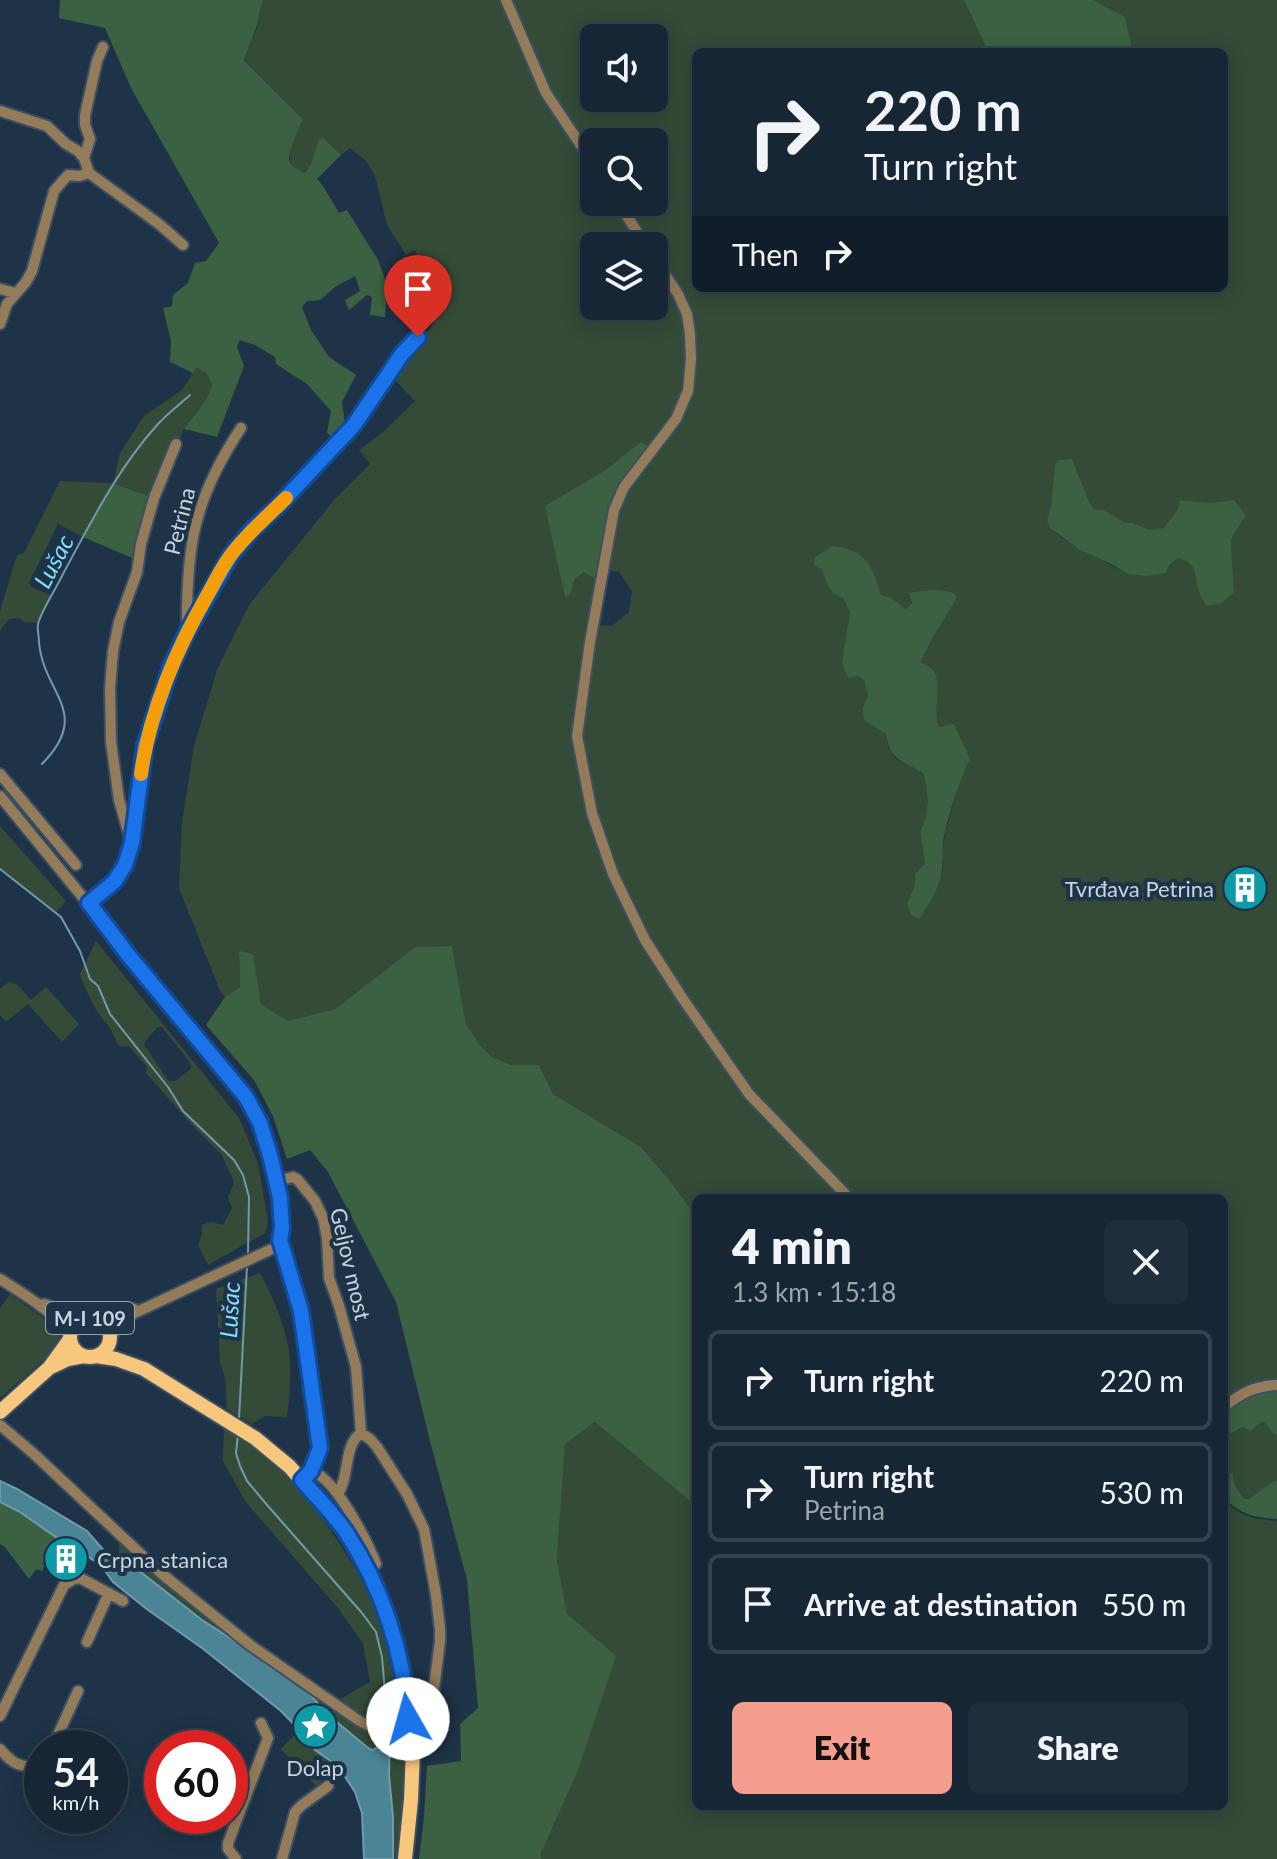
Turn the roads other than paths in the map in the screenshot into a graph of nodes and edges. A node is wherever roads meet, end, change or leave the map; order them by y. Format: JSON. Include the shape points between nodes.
{"nodes":[{"id":1,"x":506,"y":0,"type":"edge"},
{"id":2,"x":103,"y":47,"type":"dead end"},
{"id":3,"x":0,"y":111,"type":"edge"},
{"id":4,"x":580,"y":144,"type":"edge"},
{"id":5,"x":84,"y":158,"type":"junction"},
{"id":6,"x":89,"y":173,"type":"junction"},
{"id":7,"x":183,"y":245,"type":"dead end"},
{"id":8,"x":668,"y":279,"type":"edge"},
{"id":9,"x":0,"y":289,"type":"edge"},
{"id":10,"x":15,"y":293,"type":"junction"},
{"id":11,"x":0,"y":324,"type":"edge"},
{"id":12,"x":418,"y":337,"type":"dead end"},
{"id":13,"x":241,"y":428,"type":"dead end"},
{"id":14,"x":176,"y":444,"type":"dead end"},
{"id":15,"x":187,"y":632,"type":"junction"},
{"id":16,"x":0,"y":774,"type":"edge"},
{"id":17,"x":0,"y":796,"type":"edge"},
{"id":18,"x":132,"y":843,"type":"junction"},
{"id":19,"x":76,"y":865,"type":"dead end"},
{"id":20,"x":89,"y":903,"type":"junction"},
{"id":21,"x":276,"y":1181,"type":"junction"},
{"id":22,"x":845,"y":1194,"type":"edge"},
{"id":23,"x":280,"y":1240,"type":"junction"},
{"id":24,"x":0,"y":1279,"type":"edge"},
{"id":25,"x":24,"y":1294,"type":"junction"},
{"id":26,"x":148,"y":1306,"type":"junction"},
{"id":27,"x":89,"y":1318,"type":"junction"},
{"id":28,"x":70,"y":1336,"type":"junction"},
{"id":29,"x":110,"y":1339,"type":"junction"},
{"id":30,"x":90,"y":1356,"type":"junction"},
{"id":31,"x":49,"y":1368,"type":"junction"},
{"id":32,"x":144,"y":1369,"type":"junction"},
{"id":33,"x":1277,"y":1385,"type":"edge"},
{"id":34,"x":1228,"y":1404,"type":"edge"},
{"id":35,"x":0,"y":1412,"type":"edge"},
{"id":36,"x":0,"y":1425,"type":"edge"},
{"id":37,"x":361,"y":1433,"type":"junction"},
{"id":38,"x":306,"y":1475,"type":"junction"},
{"id":39,"x":338,"y":1494,"type":"junction"},
{"id":40,"x":367,"y":1570,"type":"junction"},
{"id":41,"x":109,"y":1593,"type":"junction"},
{"id":42,"x":123,"y":1601,"type":"dead end"},
{"id":43,"x":87,"y":1642,"type":"dead end"},
{"id":44,"x":78,"y":1691,"type":"dead end"},
{"id":45,"x":0,"y":1716,"type":"edge"},
{"id":46,"x":261,"y":1723,"type":"dead end"},
{"id":47,"x":60,"y":1730,"type":"edge"},
{"id":48,"x":412,"y":1744,"type":"junction"},
{"id":49,"x":0,"y":1749,"type":"edge"},
{"id":50,"x":24,"y":1766,"type":"edge"},
{"id":51,"x":328,"y":1786,"type":"dead end"},
{"id":52,"x":236,"y":1859,"type":"edge"},
{"id":53,"x":282,"y":1859,"type":"edge"},
{"id":54,"x":405,"y":1859,"type":"edge"}],
"edges":[{"from":1,"to":4,"type":"street","via":[[546,93]]},
{"from":2,"to":5,"type":"street","via":[[85,115],[90,139]]},
{"from":3,"to":5,"type":"street","via":[[47,126]]},
{"from":5,"to":6,"type":"street"},
{"from":6,"to":7,"type":"street"},
{"from":6,"to":10,"type":"street","via":[[68,175],[54,191],[32,271]]},
{"from":8,"to":22,"type":"street","via":[[687,314],[688,391],[676,419],[624,487],[614,510],[577,736],[592,813],[613,874],[645,940],[749,1094]]},
{"from":9,"to":10,"type":"street"},
{"from":10,"to":11,"type":"street"},
{"from":12,"to":15,"type":"street","name":"Petrina","via":[[354,425],[231,555]]},
{"from":13,"to":15,"type":"street","name":"Petrina","via":[[198,513],[187,575]]},
{"from":14,"to":18,"type":"street","via":[[154,498],[113,651],[111,742]]},
{"from":15,"to":18,"type":"street","name":"Petrina","via":[[145,745]]},
{"from":16,"to":19,"type":"street"},
{"from":17,"to":20,"type":"street"},
{"from":18,"to":20,"type":"street","name":"Petrina","via":[[115,881]]},
{"from":20,"to":21,"type":"street","via":[[246,1097],[260,1123]]},
{"from":21,"to":23,"type":"street"},
{"from":21,"to":37,"type":"street","name":"Geljov most","via":[[297,1179],[323,1218],[329,1278],[356,1367]]},
{"from":23,"to":26,"type":"street","via":[[274,1248]]},
{"from":23,"to":38,"type":"street","via":[[301,1311],[320,1448]]},
{"from":24,"to":25,"type":"street"},
{"from":25,"to":27,"type":"street"},
{"from":25,"to":28,"type":"street","via":[[59,1320]]},
{"from":26,"to":27,"type":"street"},
{"from":26,"to":29,"type":"street","via":[[126,1317]]},
{"from":27,"to":28,"type":"main road","number":"M-I 109","via":[[76,1323]]},
{"from":27,"to":29,"type":"main road","number":"M-I 109","via":[[104,1323]]},
{"from":28,"to":30,"type":"main road","number":"M-I 109","via":[[74,1350]]},
{"from":28,"to":31,"type":"main road","number":"M-I 109"},
{"from":29,"to":30,"type":"main road","number":"M-I 109","via":[[102,1353]]},
{"from":29,"to":32,"type":"main road","number":"M-I 109"},
{"from":30,"to":31,"type":"main road","number":"M-I 109"},
{"from":30,"to":32,"type":"main road","number":"M-I 109"},
{"from":31,"to":35,"type":"main road","number":"M-I 109"},
{"from":32,"to":38,"type":"main road","number":"M-I 109"},
{"from":33,"to":34,"type":"street","via":[[1248,1390]]},
{"from":36,"to":48,"type":"street","via":[[162,1574],[250,1645],[358,1720]]},
{"from":37,"to":39,"type":"street","name":"Geljov most","via":[[353,1442]]},
{"from":37,"to":48,"type":"street","via":[[377,1447],[415,1509],[434,1583],[440,1629],[436,1685],[428,1736],[422,1746]]},
{"from":38,"to":39,"type":"street","via":[[320,1473]]},
{"from":38,"to":40,"type":"main road","number":"M-I 109"},
{"from":39,"to":40,"type":"street","via":[[376,1564]]},
{"from":40,"to":48,"type":"main road","number":"M-I 109","via":[[396,1643]]},
{"from":41,"to":42,"type":"street"},
{"from":41,"to":43,"type":"street"},
{"from":41,"to":45,"type":"street","via":[[80,1578],[64,1585]]},
{"from":44,"to":47,"type":"street"},
{"from":46,"to":52,"type":"street","via":[[268,1738],[228,1843]]},
{"from":48,"to":54,"type":"main road","number":"M-I 109"},
{"from":49,"to":50,"type":"street"},
{"from":51,"to":53,"type":"street","via":[[295,1812]]}]}
